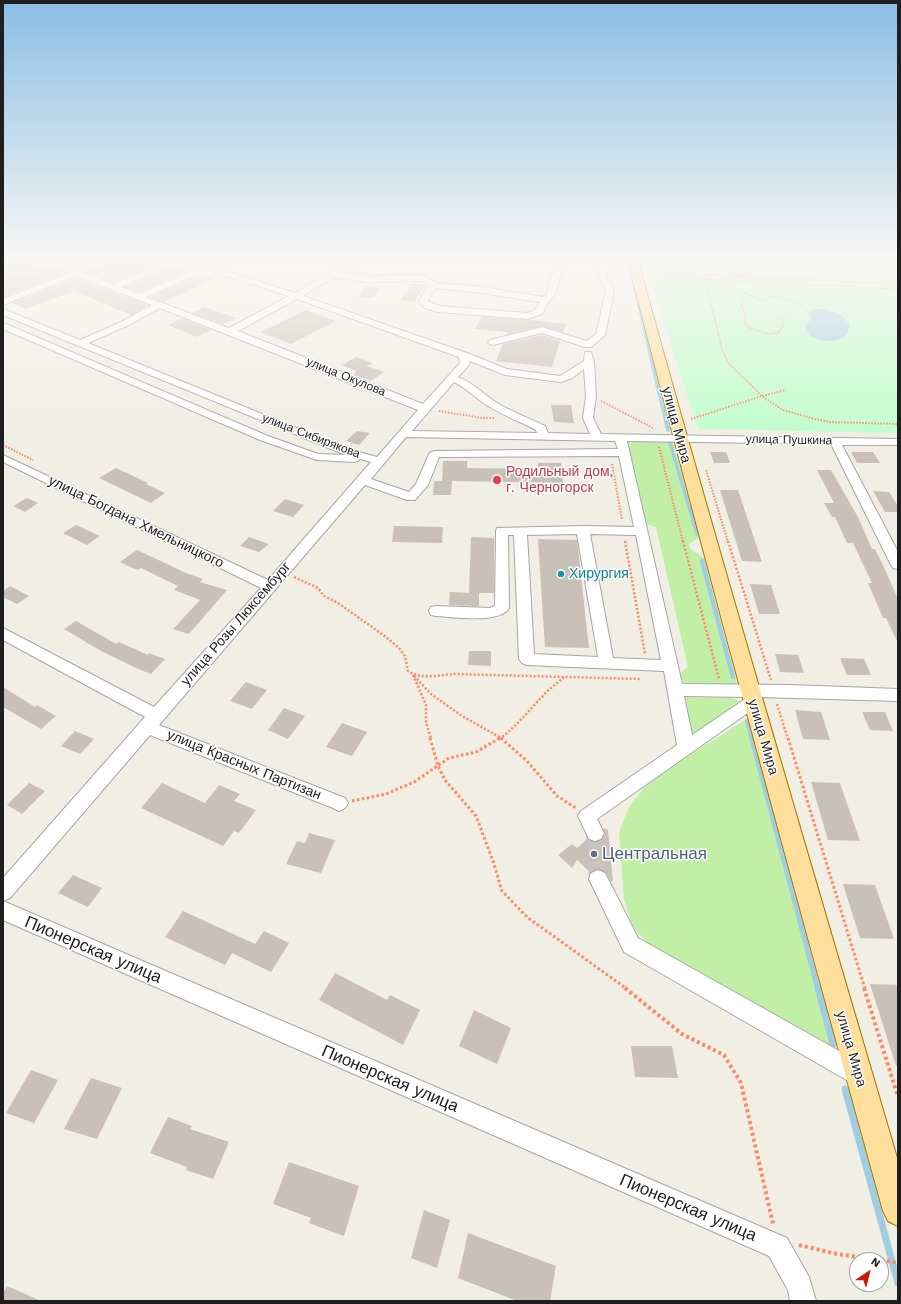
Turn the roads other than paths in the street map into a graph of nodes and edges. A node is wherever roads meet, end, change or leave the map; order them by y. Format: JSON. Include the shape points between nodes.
{"nodes":[{"id":1,"x":29,"y":322,"type":"edge"},
{"id":2,"x":128,"y":322,"type":"edge"},
{"id":3,"x":205,"y":322,"type":"edge"},
{"id":4,"x":247,"y":322,"type":"edge"},
{"id":5,"x":370,"y":322,"type":"edge"},
{"id":6,"x":603,"y":322,"type":"edge"},
{"id":7,"x":649,"y":322,"type":"edge"},
{"id":8,"x":3,"y":326,"type":"edge"},
{"id":9,"x":230,"y":331,"type":"junction"},
{"id":10,"x":81,"y":342,"type":"junction"},
{"id":11,"x":493,"y":342,"type":"dead end"},
{"id":12,"x":588,"y":346,"type":"junction"},
{"id":13,"x":464,"y":355,"type":"junction"},
{"id":14,"x":589,"y":362,"type":"junction"},
{"id":15,"x":452,"y":378,"type":"junction"},
{"id":16,"x":424,"y":408,"type":"junction"},
{"id":17,"x":403,"y":434,"type":"junction"},
{"id":18,"x":543,"y":436,"type":"junction"},
{"id":19,"x":597,"y":437,"type":"junction"},
{"id":20,"x":620,"y":437,"type":"junction"},
{"id":21,"x":680,"y":438,"type":"junction"},
{"id":22,"x":835,"y":441,"type":"junction"},
{"id":23,"x":898,"y":442,"type":"edge"},
{"id":24,"x":624,"y":452,"type":"junction"},
{"id":25,"x":3,"y":458,"type":"edge"},
{"id":26,"x":379,"y":461,"type":"junction"},
{"id":27,"x":362,"y":480,"type":"junction"},
{"id":28,"x":583,"y":530,"type":"junction"},
{"id":29,"x":520,"y":531,"type":"junction"},
{"id":30,"x":641,"y":531,"type":"junction"},
{"id":31,"x":898,"y":565,"type":"edge"},
{"id":32,"x":269,"y":586,"type":"junction"},
{"id":33,"x":436,"y":612,"type":"dead end"},
{"id":34,"x":3,"y":633,"type":"edge"},
{"id":35,"x":607,"y":664,"type":"junction"},
{"id":36,"x":670,"y":666,"type":"junction"},
{"id":37,"x":675,"y":690,"type":"junction"},
{"id":38,"x":898,"y":695,"type":"edge"},
{"id":39,"x":751,"y":696,"type":"junction"},
{"id":40,"x":152,"y":721,"type":"junction"},
{"id":41,"x":686,"y":748,"type":"junction"},
{"id":42,"x":339,"y":803,"type":"road end"},
{"id":43,"x":595,"y":833,"type":"tunnel mouth"},
{"id":44,"x":598,"y":879,"type":"tunnel mouth"},
{"id":45,"x":3,"y":892,"type":"edge"},
{"id":46,"x":3,"y":910,"type":"edge"},
{"id":47,"x":858,"y":1074,"type":"junction"},
{"id":48,"x":898,"y":1211,"type":"edge"},
{"id":49,"x":803,"y":1301,"type":"edge"}],
"edges":[{"from":1,"to":10,"type":"street","name":"улица Сибирякова"},
{"from":2,"to":10,"type":"street"},
{"from":3,"to":9,"type":"street","name":"улица Окулова"},
{"from":4,"to":9,"type":"street"},
{"from":5,"to":13,"type":"street"},
{"from":6,"to":12,"type":"street","via":[[600,335]]},
{"from":7,"to":21,"type":"main road","name":"улица Мира"},
{"from":8,"to":26,"type":"street","name":"улица Сибирякова","via":[[264,438],[317,457]]},
{"from":9,"to":16,"type":"street","name":"улица Окулова"},
{"from":10,"to":26,"type":"street","name":"улица Сибирякова","via":[[344,451]]},
{"from":11,"to":12,"type":"street","via":[[542,330]]},
{"from":12,"to":14,"type":"street"},
{"from":13,"to":14,"type":"street","via":[[505,372],[562,379]]},
{"from":13,"to":15,"type":"street","name":"улица Розы Люксембург","via":[[465,363]]},
{"from":14,"to":19,"type":"street","via":[[591,396],[588,418]]},
{"from":15,"to":16,"type":"street","name":"улица Розы Люксембург"},
{"from":15,"to":18,"type":"street","via":[[467,384],[495,406],[541,428]]},
{"from":16,"to":17,"type":"street","name":"улица Розы Люксембург"},
{"from":17,"to":18,"type":"street","name":"улица Пушкина"},
{"from":17,"to":26,"type":"street","name":"улица Розы Люксембург"},
{"from":18,"to":19,"type":"street","name":"улица Пушкина"},
{"from":19,"to":20,"type":"street","name":"улица Пушкина"},
{"from":20,"to":21,"type":"street","name":"улица Пушкина"},
{"from":20,"to":24,"type":"street"},
{"from":21,"to":22,"type":"street","name":"улица Пушкина"},
{"from":21,"to":39,"type":"main road","name":"улица Мира"},
{"from":22,"to":23,"type":"street","name":"улица Пушкина"},
{"from":22,"to":31,"type":"street"},
{"from":24,"to":27,"type":"street","via":[[435,454],[422,485],[411,497]]},
{"from":24,"to":30,"type":"street"},
{"from":25,"to":32,"type":"street","name":"улица Богдана Хмельницкого"},
{"from":26,"to":27,"type":"street","name":"улица Розы Люксембург"},
{"from":27,"to":32,"type":"street","name":"улица Розы Люксембург"},
{"from":28,"to":29,"type":"street"},
{"from":28,"to":30,"type":"street"},
{"from":28,"to":35,"type":"street"},
{"from":29,"to":33,"type":"street","via":[[502,531],[502,608],[492,613]]},
{"from":29,"to":35,"type":"street","via":[[527,659]]},
{"from":30,"to":36,"type":"street"},
{"from":32,"to":40,"type":"street","name":"улица Розы Люксембург"},
{"from":34,"to":40,"type":"street","name":"улица Красных Партизан"},
{"from":35,"to":36,"type":"street"},
{"from":36,"to":37,"type":"street"},
{"from":37,"to":39,"type":"street","via":[[722,691]]},
{"from":37,"to":41,"type":"street"},
{"from":38,"to":39,"type":"street","via":[[774,691]]},
{"from":39,"to":41,"type":"street"},
{"from":39,"to":47,"type":"main road","name":"улица Мира"},
{"from":40,"to":42,"type":"street","name":"улица Красных Партизан"},
{"from":40,"to":45,"type":"street","name":"улица Розы Люксембург"},
{"from":41,"to":43,"type":"street","via":[[587,816]]},
{"from":44,"to":47,"type":"street","via":[[631,945]]},
{"from":46,"to":49,"type":"street","name":"Пионерская улица","via":[[778,1247],[800,1286]]},
{"from":47,"to":48,"type":"main road","name":"улица Мира"}]}
